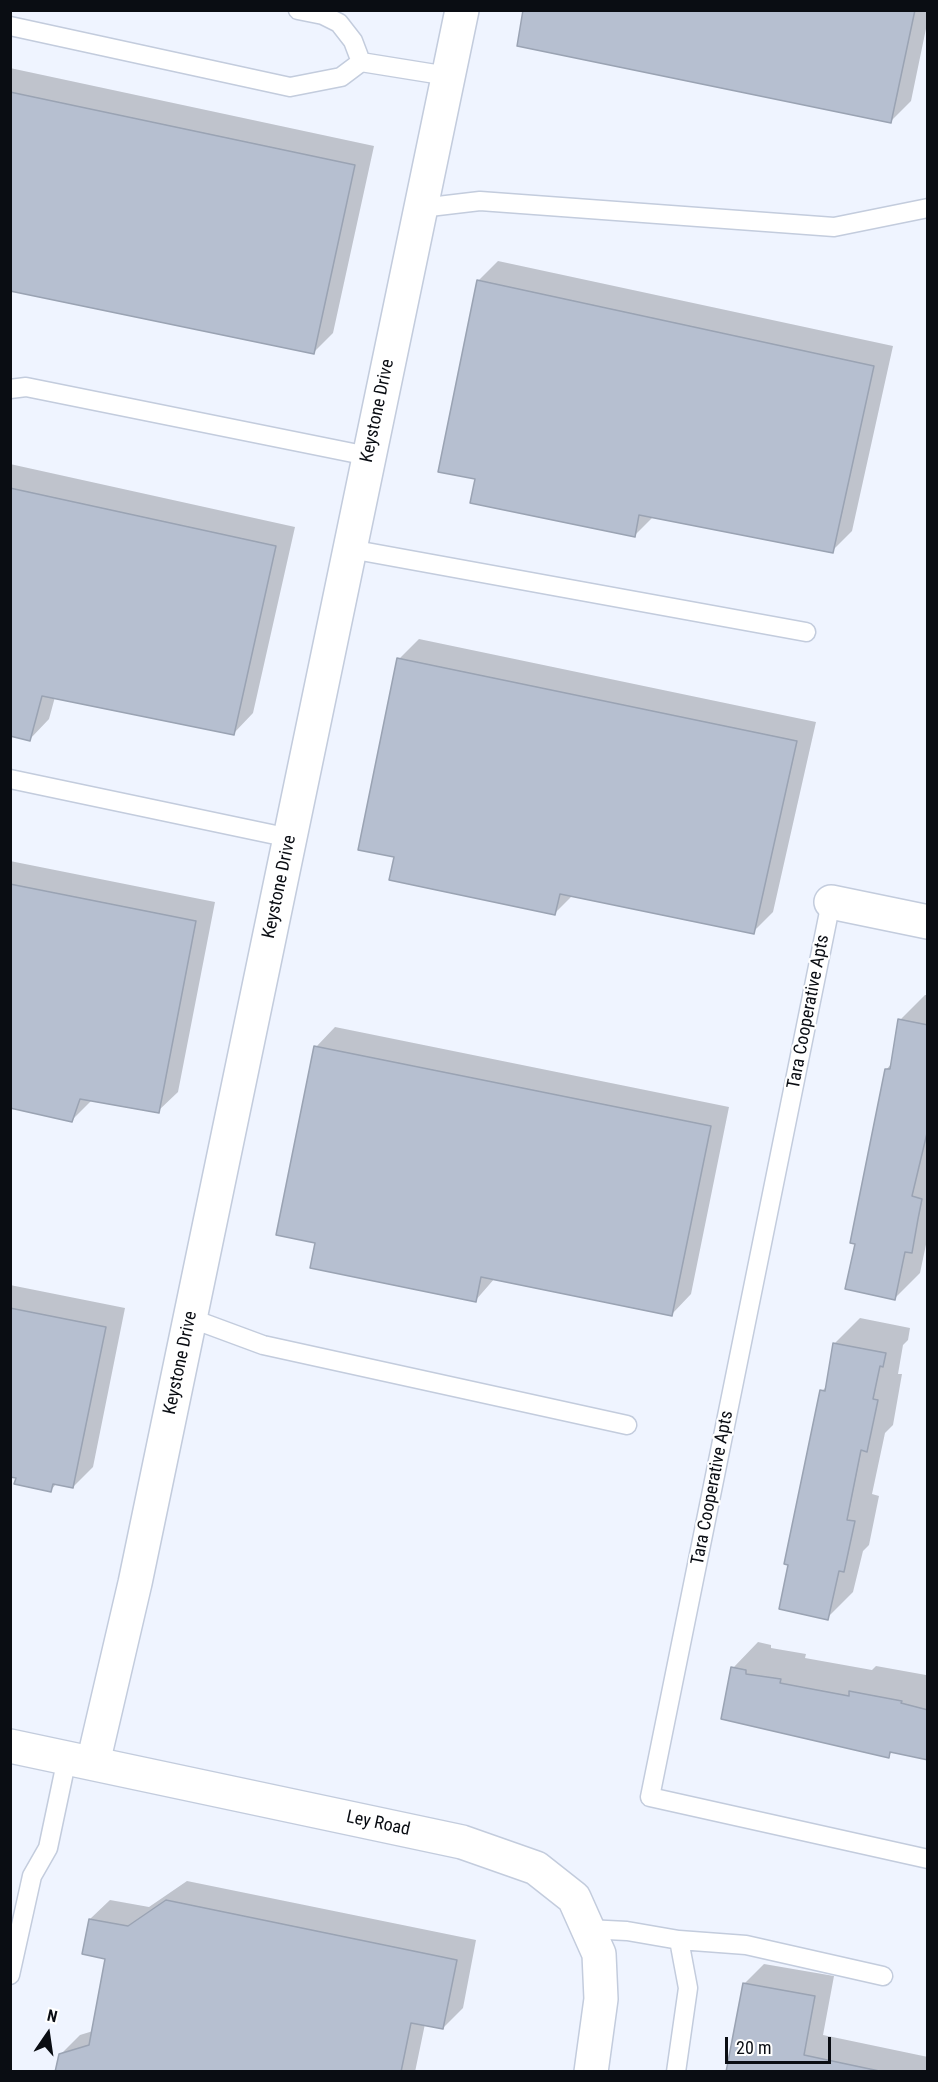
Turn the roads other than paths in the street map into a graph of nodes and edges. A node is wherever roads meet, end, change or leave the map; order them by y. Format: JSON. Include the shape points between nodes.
{"nodes":[{"id":1,"x":298,"y":10,"type":"edge"},
{"id":2,"x":462,"y":10,"type":"edge"},
{"id":3,"x":10,"y":26,"type":"edge"},
{"id":4,"x":361,"y":62,"type":"junction"},
{"id":5,"x":448,"y":76,"type":"junction"},
{"id":6,"x":421,"y":208,"type":"junction"},
{"id":7,"x":927,"y":208,"type":"edge"},
{"id":8,"x":10,"y":389,"type":"edge"},
{"id":9,"x":368,"y":456,"type":"junction"},
{"id":10,"x":350,"y":549,"type":"junction"},
{"id":11,"x":806,"y":632,"type":"dead end"},
{"id":12,"x":10,"y":779,"type":"edge"},
{"id":13,"x":290,"y":838,"type":"junction"},
{"id":14,"x":831,"y":902,"type":"joint"},
{"id":15,"x":927,"y":922,"type":"edge"},
{"id":16,"x":190,"y":1318,"type":"junction"},
{"id":17,"x":627,"y":1425,"type":"dead end"},
{"id":18,"x":10,"y":1746,"type":"edge"},
{"id":19,"x":80,"y":1761,"type":"junction"},
{"id":20,"x":927,"y":1859,"type":"edge"},
{"id":21,"x":587,"y":1929,"type":"junction"},
{"id":22,"x":679,"y":1940,"type":"junction"},
{"id":23,"x":10,"y":1975,"type":"edge"},
{"id":24,"x":883,"y":1976,"type":"dead end"},
{"id":25,"x":593,"y":2063,"type":"edge"},
{"id":26,"x":676,"y":2072,"type":"edge"}],
"edges":[{"from":1,"to":4,"type":"lane","via":[[339,23],[353,41]]},
{"from":2,"to":5,"type":"street","name":"Keystone Drive"},
{"from":3,"to":4,"type":"lane","via":[[290,87],[341,77]]},
{"from":4,"to":5,"type":"lane"},
{"from":5,"to":6,"type":"street","name":"Keystone Drive"},
{"from":6,"to":7,"type":"lane","via":[[480,201],[834,226]]},
{"from":6,"to":9,"type":"street","name":"Keystone Drive"},
{"from":8,"to":9,"type":"lane","via":[[26,387]]},
{"from":9,"to":10,"type":"street","name":"Keystone Drive"},
{"from":10,"to":11,"type":"lane"},
{"from":10,"to":13,"type":"street","name":"Keystone Drive"},
{"from":12,"to":13,"type":"lane"},
{"from":13,"to":16,"type":"street","name":"Keystone Drive"},
{"from":14,"to":15,"type":"street"},
{"from":14,"to":20,"type":"lane","name":"Tara Cooperative Apts","via":[[650,1797]]},
{"from":16,"to":17,"type":"lane","via":[[263,1346]]},
{"from":16,"to":19,"type":"street","name":"Keystone Drive","via":[[135,1583]]},
{"from":18,"to":19,"type":"street","name":"Ley Road"},
{"from":19,"to":21,"type":"street","name":"Ley Road","via":[[462,1842],[536,1868],[573,1898]]},
{"from":19,"to":23,"type":"lane","via":[[48,1848],[32,1876]]},
{"from":21,"to":22,"type":"lane"},
{"from":21,"to":25,"type":"street","name":"Ley Road","via":[[599,1954],[601,1999]]},
{"from":22,"to":24,"type":"lane","via":[[746,1945]]},
{"from":22,"to":26,"type":"lane","via":[[688,1988]]}]}
